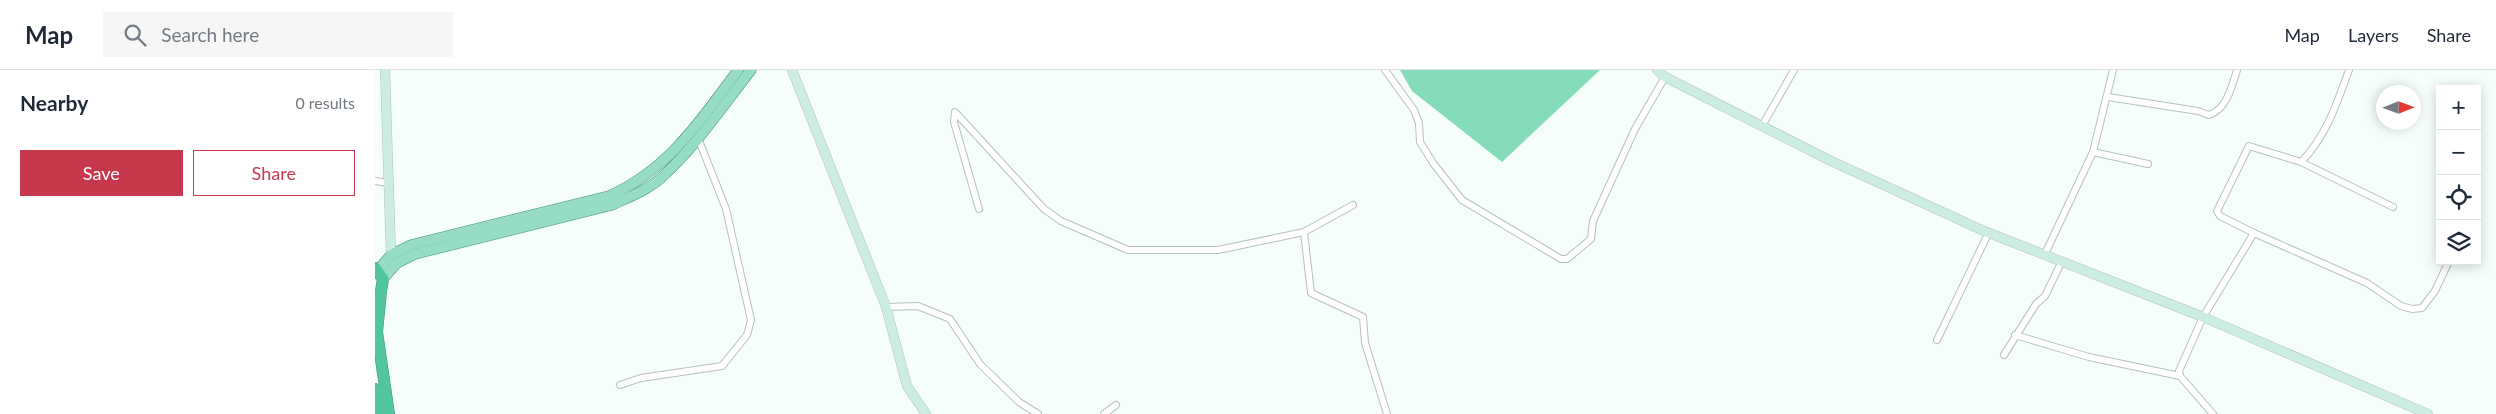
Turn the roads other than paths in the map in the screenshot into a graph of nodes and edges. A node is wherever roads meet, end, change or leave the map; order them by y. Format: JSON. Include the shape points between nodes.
{"nodes":[{"id":1,"x":385,"y":70,"type":"edge"},
{"id":2,"x":738,"y":70,"type":"edge"},
{"id":3,"x":751,"y":70,"type":"edge"},
{"id":4,"x":792,"y":70,"type":"edge"},
{"id":5,"x":1385,"y":70,"type":"edge"},
{"id":6,"x":1657,"y":70,"type":"edge"},
{"id":7,"x":1794,"y":70,"type":"edge"},
{"id":8,"x":2113,"y":70,"type":"edge"},
{"id":9,"x":2237,"y":70,"type":"edge"},
{"id":10,"x":2349,"y":70,"type":"edge"},
{"id":11,"x":1665,"y":77,"type":"junction"},
{"id":12,"x":2108,"y":97,"type":"junction"},
{"id":13,"x":1761,"y":126,"type":"junction"},
{"id":14,"x":698,"y":138,"type":"junction"},
{"id":15,"x":2093,"y":152,"type":"junction"},
{"id":16,"x":2301,"y":162,"type":"junction"},
{"id":17,"x":2148,"y":164,"type":"dead end"},
{"id":18,"x":375,"y":181,"type":"edge"},
{"id":19,"x":388,"y":184,"type":"junction"},
{"id":20,"x":1353,"y":205,"type":"dead end"},
{"id":21,"x":2393,"y":207,"type":"dead end"},
{"id":22,"x":979,"y":209,"type":"dead end"},
{"id":23,"x":1304,"y":232,"type":"junction"},
{"id":24,"x":1989,"y":232,"type":"junction"},
{"id":25,"x":2254,"y":233,"type":"junction"},
{"id":26,"x":2045,"y":254,"type":"junction"},
{"id":27,"x":391,"y":255,"type":"junction"},
{"id":28,"x":2062,"y":261,"type":"junction"},
{"id":29,"x":2447,"y":265,"type":"edge"},
{"id":30,"x":379,"y":272,"type":"edge"},
{"id":31,"x":378,"y":294,"type":"edge"},
{"id":32,"x":886,"y":307,"type":"junction"},
{"id":33,"x":2203,"y":317,"type":"junction"},
{"id":34,"x":2015,"y":335,"type":"junction"},
{"id":35,"x":1937,"y":340,"type":"dead end"},
{"id":36,"x":2004,"y":355,"type":"dead end"},
{"id":37,"x":2179,"y":376,"type":"junction"},
{"id":38,"x":620,"y":385,"type":"dead end"},
{"id":39,"x":375,"y":389,"type":"edge"},
{"id":40,"x":1117,"y":405,"type":"dead end"},
{"id":41,"x":379,"y":414,"type":"edge"},
{"id":42,"x":389,"y":414,"type":"edge"},
{"id":43,"x":926,"y":414,"type":"edge"},
{"id":44,"x":1038,"y":414,"type":"edge"},
{"id":45,"x":1104,"y":414,"type":"edge"},
{"id":46,"x":1387,"y":414,"type":"edge"},
{"id":47,"x":2213,"y":414,"type":"edge"},
{"id":48,"x":2428,"y":414,"type":"edge"}],
"edges":[{"from":1,"to":19,"type":"street"},
{"from":2,"to":27,"type":"main road","via":[[692,131],[655,170],[632,186],[609,196],[411,245]]},
{"from":3,"to":14,"type":"main road"},
{"from":4,"to":32,"type":"street"},
{"from":5,"to":11,"type":"street","via":[[1414,110],[1419,123],[1420,142],[1462,200],[1561,259],[1567,259],[1591,239],[1593,221],[1635,129]]},
{"from":6,"to":11,"type":"street"},
{"from":7,"to":13,"type":"street"},
{"from":8,"to":12,"type":"street"},
{"from":9,"to":12,"type":"street","via":[[2230,95],[2209,115]]},
{"from":10,"to":16,"type":"street","via":[[2328,124]]},
{"from":11,"to":13,"type":"street"},
{"from":12,"to":15,"type":"street"},
{"from":13,"to":24,"type":"street"},
{"from":14,"to":30,"type":"main road","via":[[661,177],[637,194],[612,205],[415,254]]},
{"from":14,"to":38,"type":"street","via":[[726,209],[751,320],[747,335],[722,366],[641,378]]},
{"from":15,"to":17,"type":"street"},
{"from":15,"to":26,"type":"street"},
{"from":16,"to":21,"type":"street"},
{"from":16,"to":25,"type":"street","via":[[2249,146],[2217,211],[2220,216]]},
{"from":18,"to":19,"type":"street"},
{"from":19,"to":27,"type":"street"},
{"from":20,"to":23,"type":"street"},
{"from":22,"to":23,"type":"street","via":[[954,122],[955,112],[1044,209],[1061,221],[1128,250],[1218,250]]},
{"from":23,"to":46,"type":"street","via":[[1311,293],[1363,317],[1365,343]]},
{"from":24,"to":26,"type":"street"},
{"from":24,"to":35,"type":"street"},
{"from":25,"to":29,"type":"street","via":[[2344,272],[2412,310],[2422,308],[2435,291]]},
{"from":25,"to":33,"type":"street"},
{"from":26,"to":28,"type":"street"},
{"from":27,"to":30,"type":"main road"},
{"from":28,"to":33,"type":"street"},
{"from":28,"to":34,"type":"street","via":[[2045,296]]},
{"from":30,"to":31,"type":"highway"},
{"from":31,"to":42,"type":"highway","via":[[377,332]]},
{"from":32,"to":43,"type":"street","via":[[907,386]]},
{"from":32,"to":44,"type":"street","via":[[918,306],[950,320],[980,364],[1019,402]]},
{"from":33,"to":37,"type":"street"},
{"from":33,"to":48,"type":"street"},
{"from":34,"to":36,"type":"street"},
{"from":34,"to":37,"type":"street","via":[[2089,357]]},
{"from":37,"to":47,"type":"street"},
{"from":39,"to":41,"type":"highway"},
{"from":40,"to":45,"type":"street"}]}
